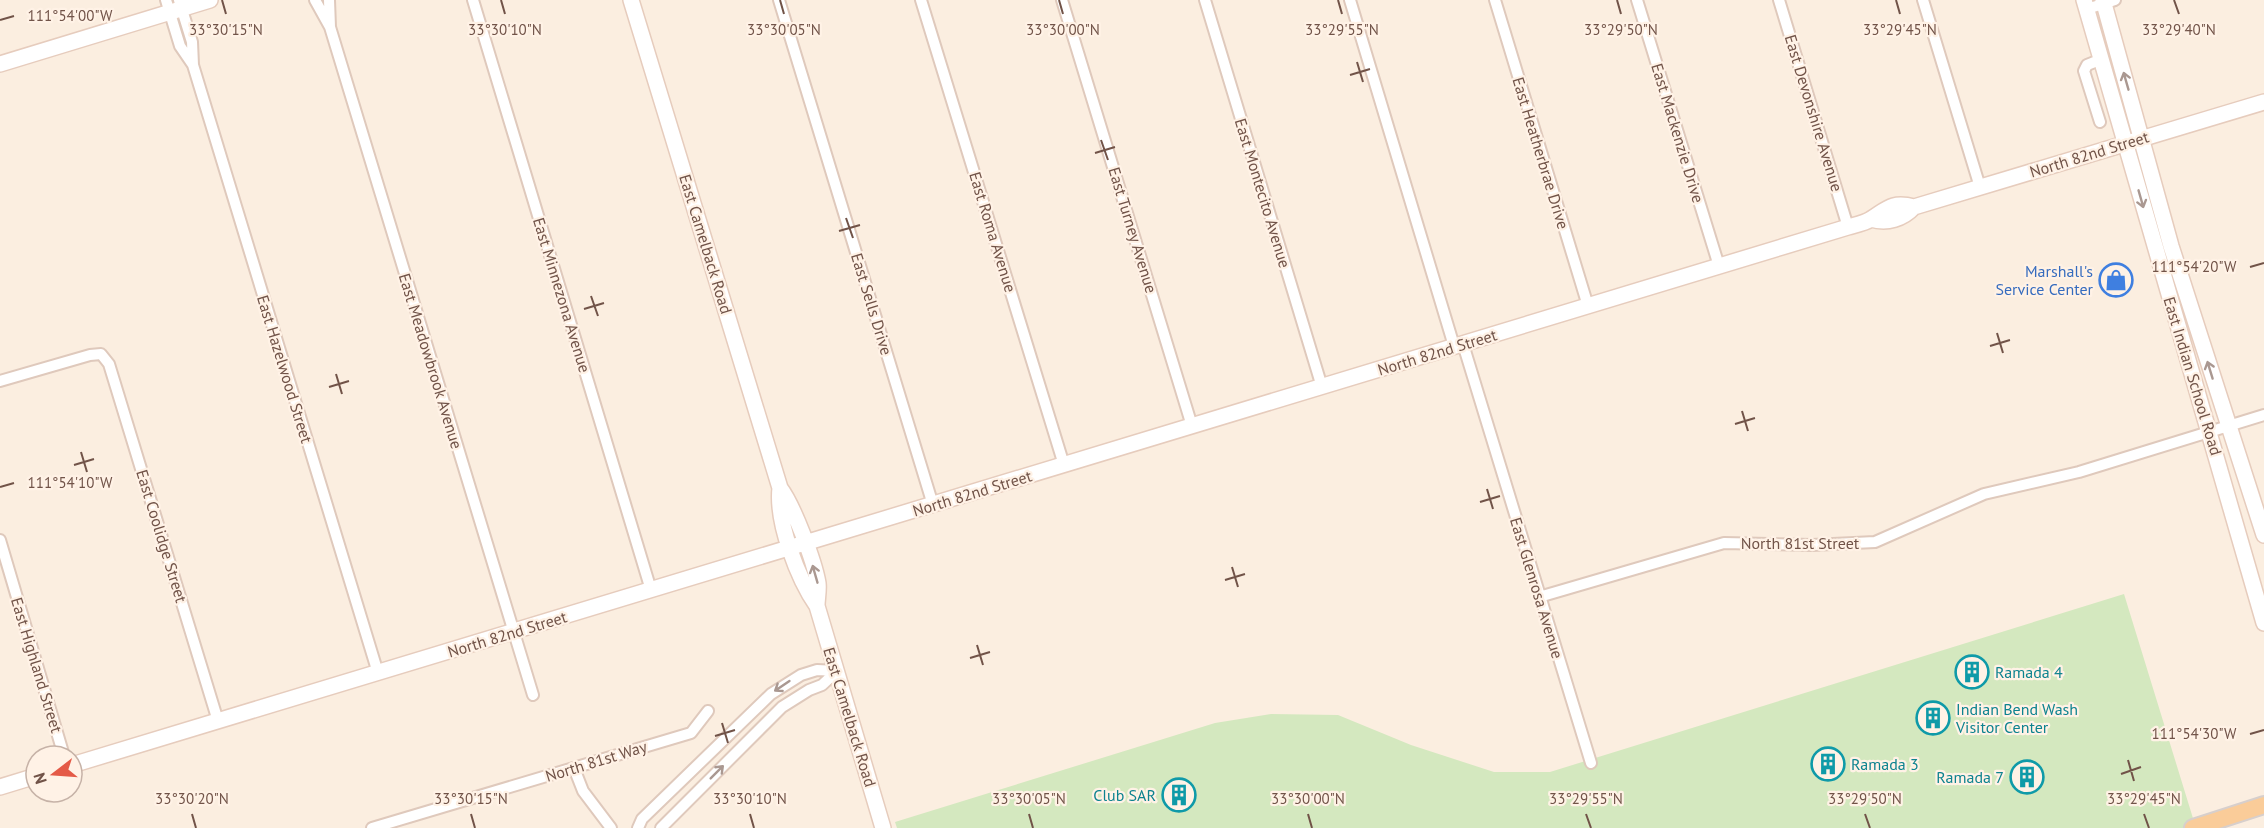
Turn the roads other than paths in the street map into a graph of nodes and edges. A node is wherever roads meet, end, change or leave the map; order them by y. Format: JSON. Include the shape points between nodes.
{"nodes":[{"id":1,"x":210,"y":0,"type":"edge"},
{"id":2,"x":315,"y":0,"type":"edge"},
{"id":3,"x":329,"y":0,"type":"edge"},
{"id":4,"x":473,"y":0,"type":"edge"},
{"id":5,"x":631,"y":0,"type":"edge"},
{"id":6,"x":779,"y":0,"type":"edge"},
{"id":7,"x":921,"y":0,"type":"edge"},
{"id":8,"x":1062,"y":0,"type":"edge"},
{"id":9,"x":1205,"y":0,"type":"edge"},
{"id":10,"x":1350,"y":0,"type":"edge"},
{"id":11,"x":1495,"y":0,"type":"edge"},
{"id":12,"x":1637,"y":0,"type":"edge"},
{"id":13,"x":1779,"y":0,"type":"edge"},
{"id":14,"x":1923,"y":0,"type":"edge"},
{"id":15,"x":2107,"y":1,"type":"edge"},
{"id":16,"x":2086,"y":4,"type":"edge"},
{"id":17,"x":174,"y":5,"type":"edge"},
{"id":18,"x":330,"y":27,"type":"junction"},
{"id":19,"x":2102,"y":59,"type":"junction"},
{"id":20,"x":0,"y":63,"type":"edge"},
{"id":21,"x":2264,"y":102,"type":"edge"},
{"id":22,"x":2100,"y":122,"type":"dead end"},
{"id":23,"x":2143,"y":138,"type":"junction"},
{"id":24,"x":2125,"y":143,"type":"junction"},
{"id":25,"x":1980,"y":187,"type":"junction"},
{"id":26,"x":1848,"y":227,"type":"junction"},
{"id":27,"x":1719,"y":266,"type":"junction"},
{"id":28,"x":1588,"y":306,"type":"junction"},
{"id":29,"x":1459,"y":345,"type":"junction"},
{"id":30,"x":0,"y":381,"type":"edge"},
{"id":31,"x":1322,"y":387,"type":"junction"},
{"id":32,"x":2264,"y":415,"type":"edge"},
{"id":33,"x":1192,"y":426,"type":"junction"},
{"id":34,"x":2228,"y":426,"type":"junction"},
{"id":35,"x":2211,"y":432,"type":"junction"},
{"id":36,"x":1064,"y":465,"type":"junction"},
{"id":37,"x":933,"y":505,"type":"junction"},
{"id":38,"x":2264,"y":534,"type":"edge"},
{"id":39,"x":0,"y":540,"type":"edge"},
{"id":40,"x":798,"y":546,"type":"junction"},
{"id":41,"x":651,"y":590,"type":"junction"},
{"id":42,"x":1539,"y":597,"type":"junction"},
{"id":43,"x":2264,"y":623,"type":"edge"},
{"id":44,"x":514,"y":632,"type":"junction"},
{"id":45,"x":837,"y":671,"type":"junction"},
{"id":46,"x":378,"y":673,"type":"junction"},
{"id":47,"x":533,"y":695,"type":"dead end"},
{"id":48,"x":708,"y":711,"type":"dead end"},
{"id":49,"x":218,"y":721,"type":"junction"},
{"id":50,"x":60,"y":744,"type":"edge"},
{"id":51,"x":84,"y":761,"type":"edge"},
{"id":52,"x":1591,"y":763,"type":"dead end"},
{"id":53,"x":574,"y":768,"type":"junction"},
{"id":54,"x":24,"y":780,"type":"edge"},
{"id":55,"x":0,"y":787,"type":"edge"},
{"id":56,"x":2264,"y":805,"type":"edge"},
{"id":57,"x":372,"y":828,"type":"edge"},
{"id":58,"x":611,"y":828,"type":"edge"},
{"id":59,"x":638,"y":828,"type":"edge"},
{"id":60,"x":661,"y":828,"type":"edge"},
{"id":61,"x":884,"y":828,"type":"edge"},
{"id":62,"x":2193,"y":828,"type":"edge"}],
"edges":[{"from":1,"to":17,"type":"street"},
{"from":2,"to":18,"type":"street","name":"East Meadowbrook Avenue"},
{"from":3,"to":18,"type":"street","name":"East Meadowbrook Avenue"},
{"from":4,"to":41,"type":"street","name":"East Minnezona Avenue"},
{"from":5,"to":40,"type":"street","name":"East Camelback Road","via":[[780,488],[791,501]]},
{"from":6,"to":37,"type":"street","name":"East Sells Drive"},
{"from":7,"to":36,"type":"street","name":"East Roma Avenue"},
{"from":8,"to":33,"type":"street","name":"East Turney Avenue"},
{"from":9,"to":31,"type":"street","name":"East Montecito Avenue"},
{"from":10,"to":29,"type":"street","name":"East Glenrosa Avenue"},
{"from":11,"to":28,"type":"street","name":"East Heatherbrae Drive"},
{"from":12,"to":27,"type":"street","name":"East Mackenzie Drive"},
{"from":13,"to":26,"type":"street","name":"East Devonshire Avenue"},
{"from":14,"to":25,"type":"street"},
{"from":15,"to":16,"type":"street"},
{"from":23,"to":15,"type":"street","name":"East Indian School Road","one_way":true},
{"from":16,"to":19,"type":"street","name":"East Indian School Road"},
{"from":17,"to":20,"type":"street"},
{"from":17,"to":46,"type":"street","name":"East Hazelwood Street","via":[[192,42],[193,65]]},
{"from":18,"to":44,"type":"street","name":"East Meadowbrook Avenue"},
{"from":19,"to":22,"type":"street","via":[[2087,65],[2084,71]]},
{"from":19,"to":24,"type":"street","name":"East Indian School Road"},
{"from":21,"to":23,"type":"street","name":"North 82nd Street"},
{"from":23,"to":24,"type":"street","name":"North 82nd Street"},
{"from":34,"to":23,"type":"street","name":"East Indian School Road","one_way":true,"via":[[2171,246]]},
{"from":24,"to":25,"type":"street","name":"North 82nd Street"},
{"from":24,"to":35,"type":"street","name":"East Indian School Road","one_way":true},
{"from":25,"to":26,"type":"street","name":"North 82nd Street","via":[[1914,207],[1906,215],[1883,223],[1871,219]]},
{"from":26,"to":27,"type":"street","name":"North 82nd Street"},
{"from":27,"to":28,"type":"street","name":"North 82nd Street"},
{"from":28,"to":29,"type":"street","name":"North 82nd Street"},
{"from":29,"to":31,"type":"street","name":"North 82nd Street"},
{"from":29,"to":42,"type":"street","name":"East Glenrosa Avenue"},
{"from":30,"to":49,"type":"street","name":"East Coolidge Street","via":[[101,354],[109,364]]},
{"from":31,"to":33,"type":"street","name":"North 82nd Street"},
{"from":32,"to":34,"type":"street","name":"North 81st Street"},
{"from":33,"to":36,"type":"street","name":"North 82nd Street"},
{"from":34,"to":35,"type":"street","name":"North 81st Street"},
{"from":34,"to":38,"type":"street","name":"East Indian School Road"},
{"from":35,"to":42,"type":"street","name":"North 81st Street","via":[[2079,472],[1984,494],[1875,542],[1724,543]]},
{"from":35,"to":43,"type":"street","name":"East Indian School Road"},
{"from":36,"to":37,"type":"street","name":"North 82nd Street"},
{"from":37,"to":40,"type":"street","name":"North 82nd Street"},
{"from":39,"to":50,"type":"street","name":"East Highland Street"},
{"from":40,"to":41,"type":"street","name":"North 82nd Street"},
{"from":40,"to":45,"type":"street","name":"East Camelback Road","via":[[818,585],[817,606]]},
{"from":41,"to":44,"type":"street","name":"North 82nd Street"},
{"from":42,"to":52,"type":"street","name":"East Glenrosa Avenue"},
{"from":44,"to":46,"type":"street","name":"North 82nd Street"},
{"from":44,"to":47,"type":"street","name":"East Meadowbrook Avenue"},
{"from":45,"to":59,"type":"street","one_way":true,"via":[[817,670],[801,675],[771,694],[642,819]]},
{"from":60,"to":45,"type":"street","one_way":true,"via":[[782,707],[822,685]]},
{"from":45,"to":61,"type":"street","name":"East Camelback Road"},
{"from":46,"to":49,"type":"street","name":"North 82nd Street"},
{"from":48,"to":53,"type":"street","name":"North 81st Way","via":[[691,732]]},
{"from":49,"to":51,"type":"street","name":"North 82nd Street"},
{"from":53,"to":57,"type":"street","name":"North 81st Way"},
{"from":53,"to":58,"type":"street","via":[[583,791]]},
{"from":54,"to":55,"type":"street"},
{"from":56,"to":62,"type":"main road"}]}
